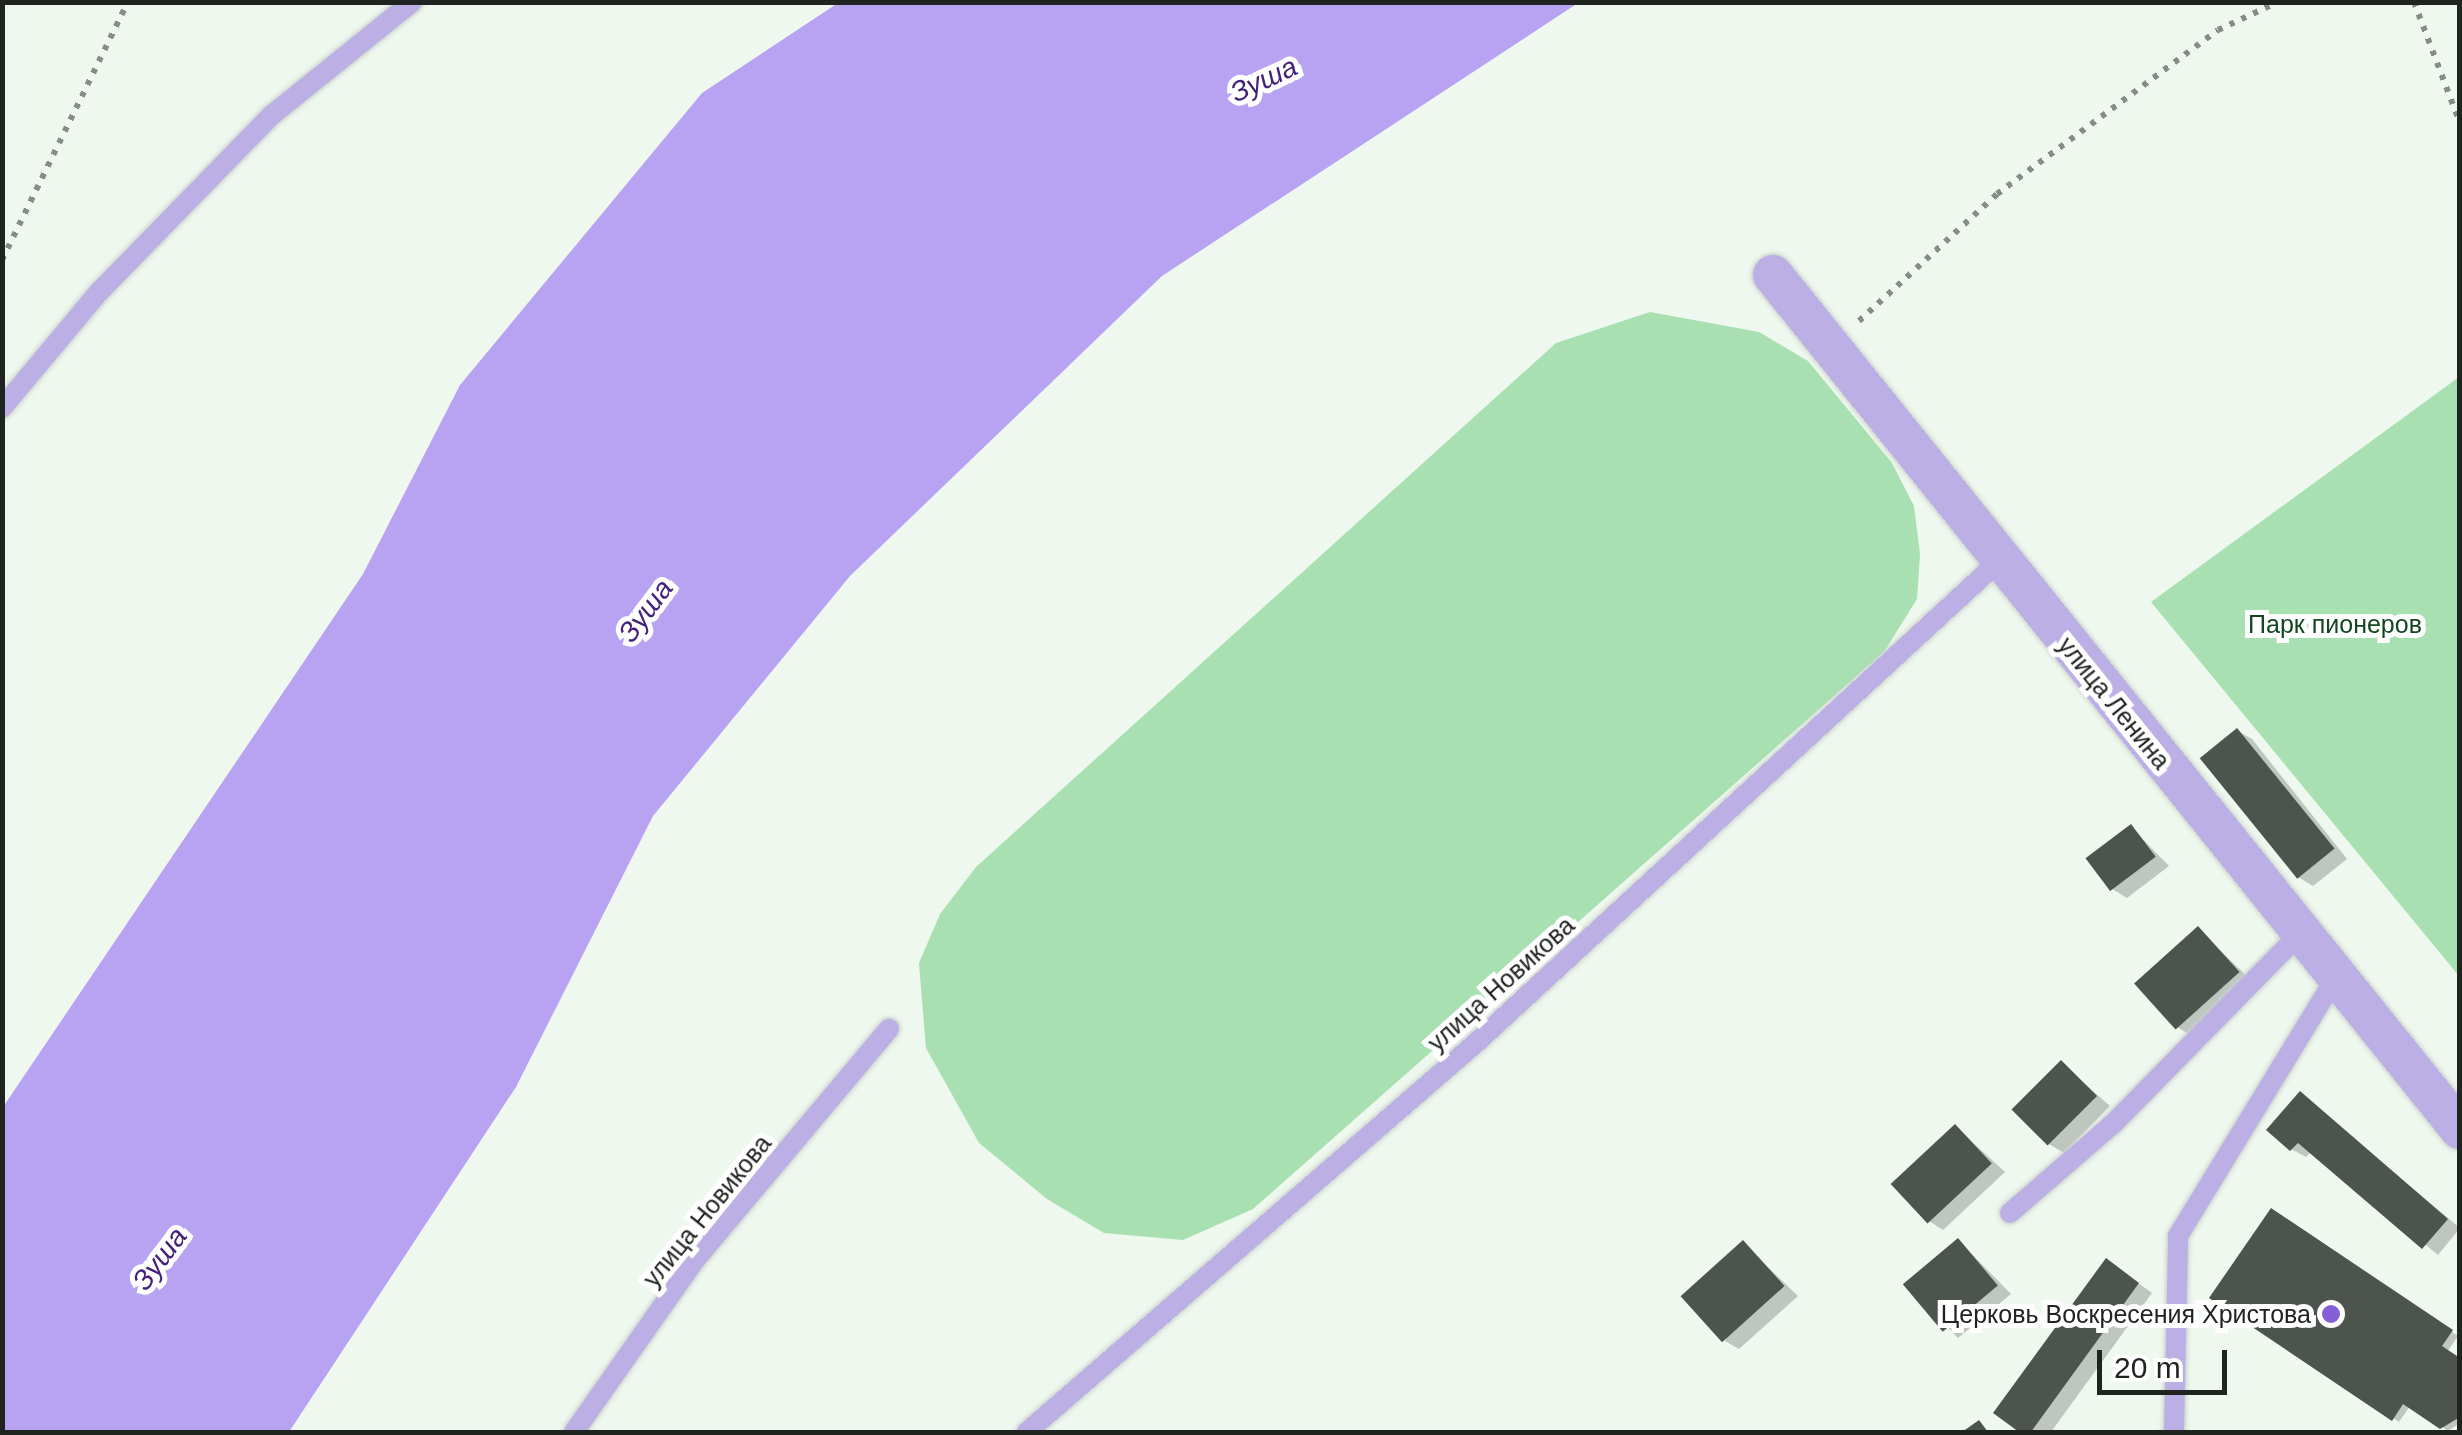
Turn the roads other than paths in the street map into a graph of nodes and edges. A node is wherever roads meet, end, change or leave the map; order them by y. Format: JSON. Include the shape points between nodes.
{"nodes":[{"id":1,"x":412,"y":2,"type":"edge"},
{"id":2,"x":1773,"y":275,"type":"dead end"},
{"id":3,"x":2,"y":408,"type":"edge"},
{"id":4,"x":1999,"y":561,"type":"junction"},
{"id":5,"x":2300,"y":934,"type":"junction"},
{"id":6,"x":2336,"y":977,"type":"junction"},
{"id":7,"x":889,"y":1029,"type":"dead end"},
{"id":8,"x":2460,"y":1128,"type":"edge"},
{"id":9,"x":2010,"y":1213,"type":"dead end"},
{"id":10,"x":574,"y":1432,"type":"edge"},
{"id":11,"x":1026,"y":1432,"type":"edge"},
{"id":12,"x":2174,"y":1432,"type":"edge"}],
"edges":[{"from":1,"to":3,"type":"lane","via":[[272,114],[100,291]]},
{"from":2,"to":4,"type":"street","name":"улица Ленина"},
{"from":4,"to":5,"type":"street","name":"улица Ленина"},
{"from":4,"to":11,"type":"lane","name":"улица Новикова","via":[[1478,1040]]},
{"from":5,"to":6,"type":"street","name":"улица Ленина"},
{"from":5,"to":9,"type":"lane","via":[[2114,1123]]},
{"from":6,"to":8,"type":"street","name":"улица Ленина"},
{"from":6,"to":12,"type":"lane","via":[[2178,1236]]},
{"from":7,"to":10,"type":"lane","name":"улица Новикова","via":[[695,1260]]}]}
